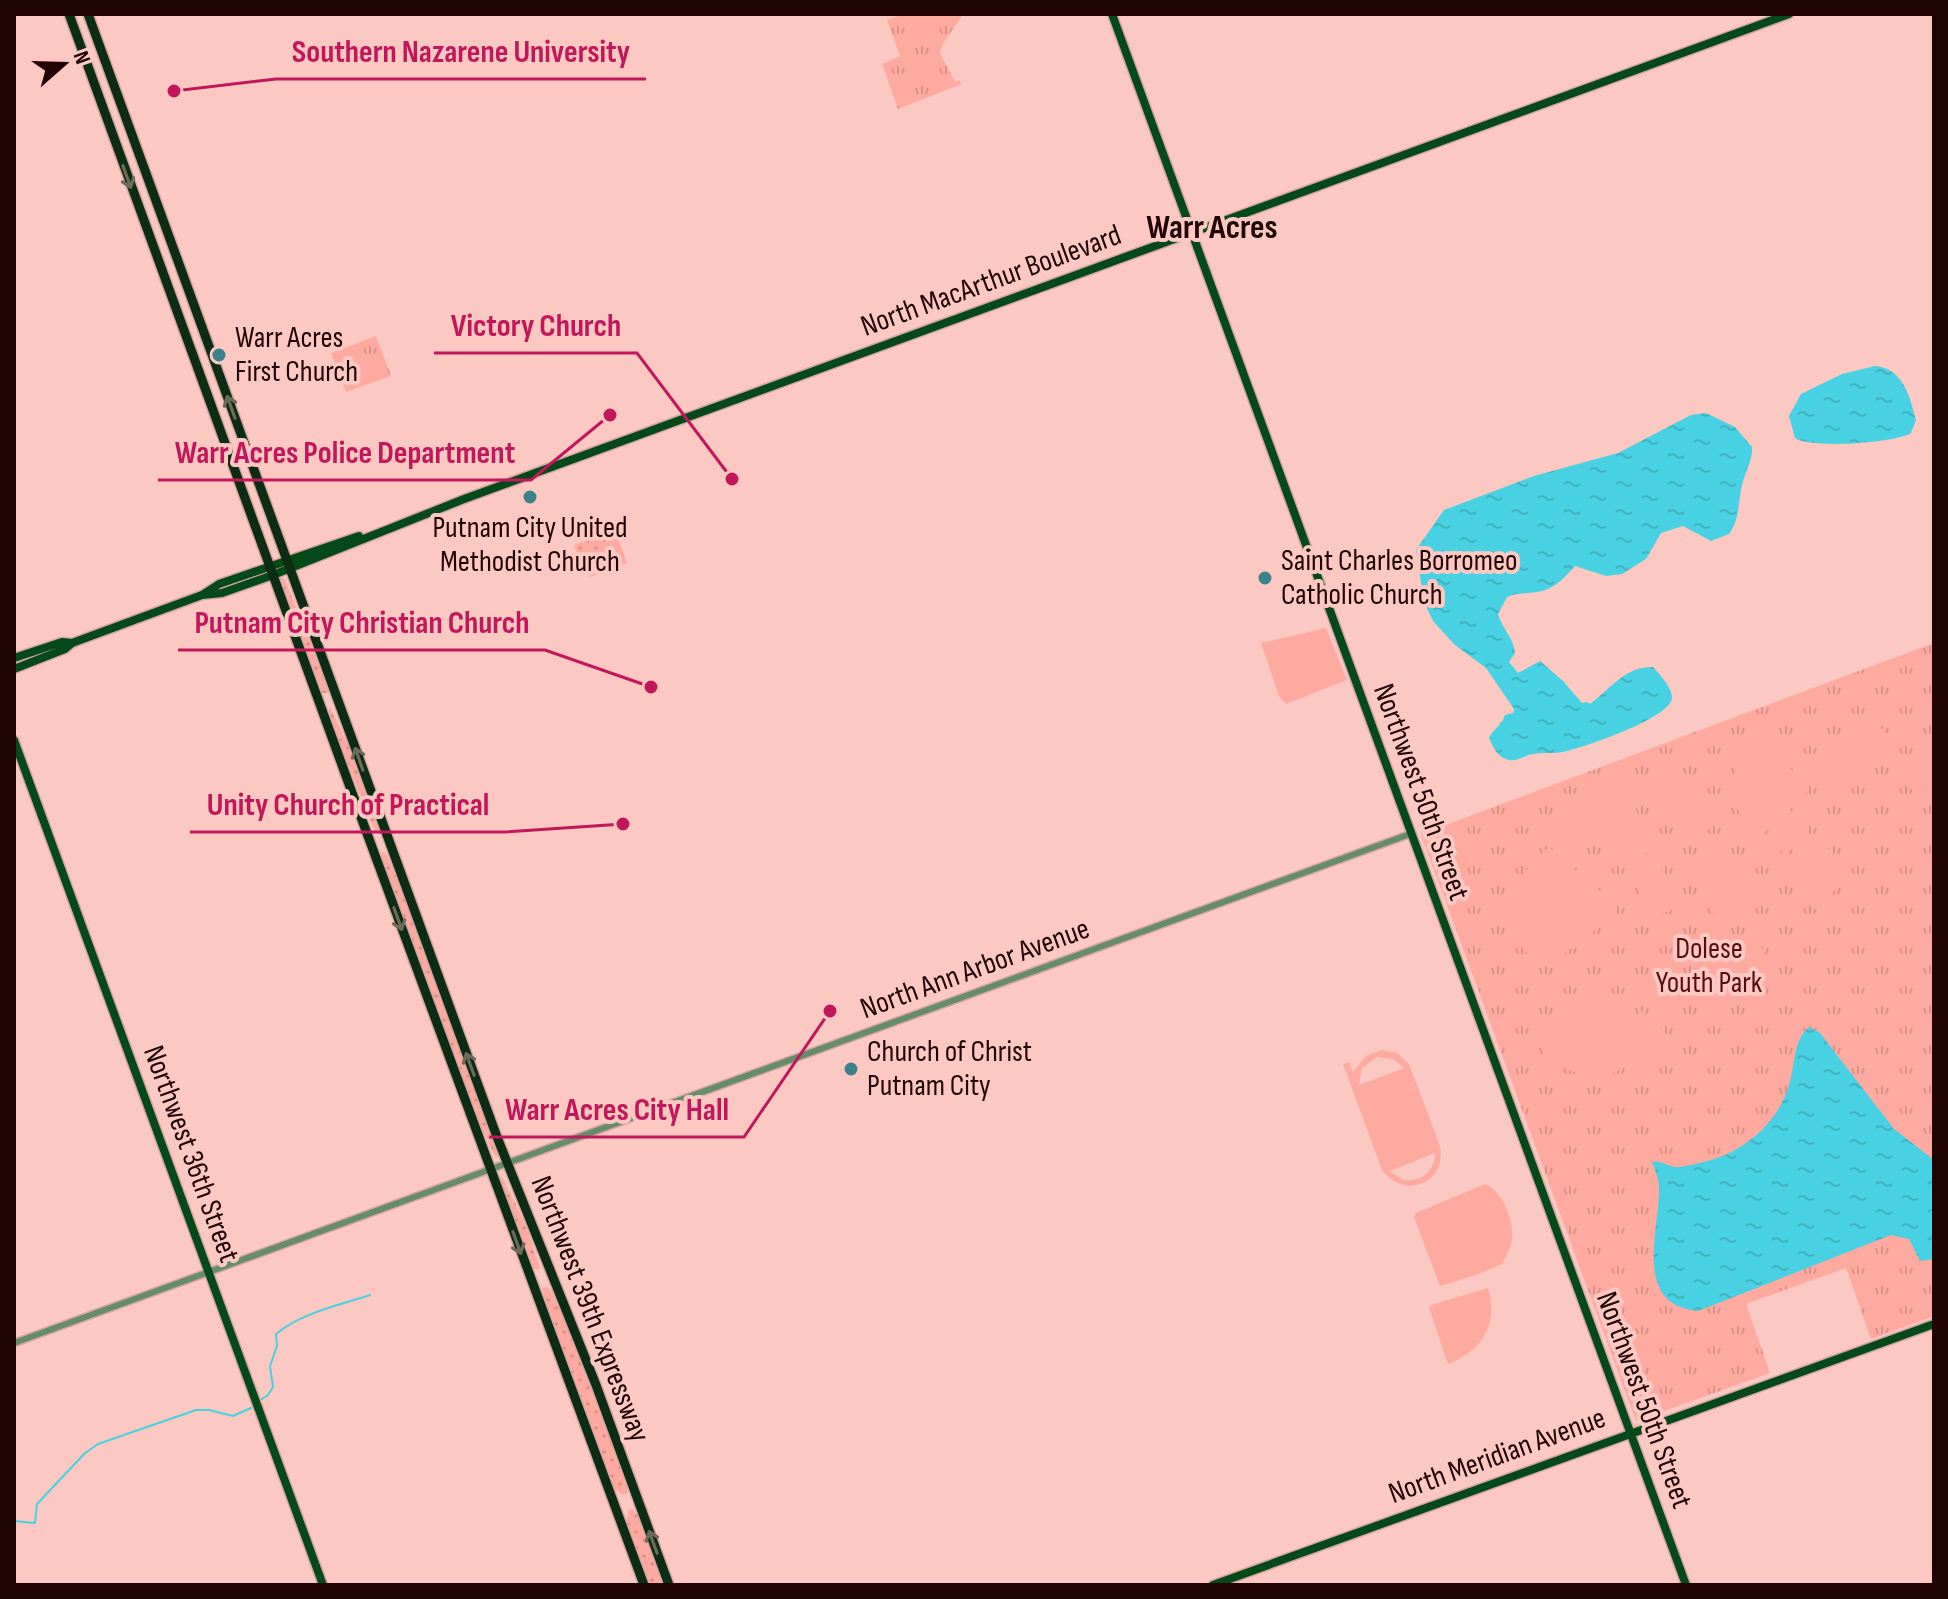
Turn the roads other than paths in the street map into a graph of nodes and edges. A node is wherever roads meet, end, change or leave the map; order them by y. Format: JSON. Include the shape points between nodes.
{"nodes":[{"id":1,"x":69,"y":14,"type":"edge"},
{"id":2,"x":88,"y":14,"type":"edge"},
{"id":3,"x":1112,"y":14,"type":"edge"},
{"id":4,"x":1789,"y":14,"type":"edge"},
{"id":5,"x":131,"y":133,"type":"junction"},
{"id":6,"x":111,"y":134,"type":"junction"},
{"id":7,"x":160,"y":214,"type":"junction"},
{"id":8,"x":143,"y":220,"type":"junction"},
{"id":9,"x":1191,"y":234,"type":"junction"},
{"id":10,"x":188,"y":289,"type":"junction"},
{"id":11,"x":170,"y":295,"type":"junction"},
{"id":12,"x":193,"y":303,"type":"junction"},
{"id":13,"x":176,"y":308,"type":"junction"},
{"id":14,"x":288,"y":564,"type":"junction"},
{"id":15,"x":271,"y":570,"type":"junction"},
{"id":16,"x":72,"y":643,"type":"junction"},
{"id":17,"x":14,"y":658,"type":"edge"},
{"id":18,"x":14,"y":669,"type":"edge"},
{"id":19,"x":14,"y":740,"type":"edge"},
{"id":20,"x":1410,"y":834,"type":"junction"},
{"id":21,"x":507,"y":1163,"type":"junction"},
{"id":22,"x":490,"y":1169,"type":"junction"},
{"id":23,"x":209,"y":1273,"type":"junction"},
{"id":24,"x":1934,"y":1324,"type":"edge"},
{"id":25,"x":14,"y":1343,"type":"edge"},
{"id":26,"x":1630,"y":1434,"type":"junction"},
{"id":27,"x":323,"y":1585,"type":"edge"},
{"id":28,"x":644,"y":1585,"type":"edge"},
{"id":29,"x":669,"y":1585,"type":"edge"},
{"id":30,"x":1213,"y":1585,"type":"edge"},
{"id":31,"x":1686,"y":1585,"type":"edge"}],
"edges":[{"from":1,"to":6,"type":"highway","name":"Northwest 39th Expressway"},
{"from":2,"to":5,"type":"highway","name":"Northwest 39th Expressway"},
{"from":3,"to":9,"type":"main road","name":"Northwest 50th Street"},
{"from":4,"to":9,"type":"main road","name":"North MacArthur Boulevard"},
{"from":5,"to":6,"type":"highway"},
{"from":5,"to":7,"type":"highway","name":"Northwest 39th Expressway"},
{"from":6,"to":8,"type":"highway","name":"Northwest 39th Expressway","one_way":true},
{"from":7,"to":8,"type":"highway"},
{"from":7,"to":10,"type":"highway","name":"Northwest 39th Expressway"},
{"from":8,"to":11,"type":"highway","name":"Northwest 39th Expressway"},
{"from":9,"to":14,"type":"main road","name":"North MacArthur Boulevard"},
{"from":9,"to":20,"type":"main road","name":"Northwest 50th Street"},
{"from":10,"to":11,"type":"highway"},
{"from":10,"to":12,"type":"highway","name":"Northwest 39th Expressway"},
{"from":11,"to":13,"type":"highway","name":"Northwest 39th Expressway"},
{"from":12,"to":13,"type":"highway"},
{"from":14,"to":12,"type":"highway","name":"Northwest 39th Expressway","one_way":true},
{"from":13,"to":15,"type":"highway","name":"Northwest 39th Expressway"},
{"from":14,"to":15,"type":"main road","name":"North MacArthur Boulevard"},
{"from":21,"to":14,"type":"highway","name":"Northwest 39th Expressway","one_way":true},
{"from":15,"to":16,"type":"main road","name":"North MacArthur Boulevard","via":[[219,584]]},
{"from":15,"to":22,"type":"highway","name":"Northwest 39th Expressway","one_way":true},
{"from":16,"to":17,"type":"main road","name":"North MacArthur Boulevard"},
{"from":16,"to":18,"type":"main road","name":"North MacArthur Boulevard"},
{"from":19,"to":23,"type":"main road","name":"Northwest 36th Street"},
{"from":20,"to":21,"type":"street","name":"North Ann Arbor Avenue"},
{"from":20,"to":26,"type":"main road","name":"Northwest 50th Street"},
{"from":21,"to":22,"type":"street","name":"North Ann Arbor Avenue"},
{"from":29,"to":21,"type":"highway","name":"Northwest 39th Expressway","one_way":true},
{"from":22,"to":23,"type":"street","name":"North Ann Arbor Avenue"},
{"from":22,"to":28,"type":"highway","name":"Northwest 39th Expressway","one_way":true},
{"from":23,"to":25,"type":"street","name":"North Ann Arbor Avenue"},
{"from":23,"to":27,"type":"main road","name":"Northwest 36th Street"},
{"from":24,"to":26,"type":"main road","name":"North Meridian Avenue"},
{"from":26,"to":30,"type":"main road","name":"North Meridian Avenue"},
{"from":26,"to":31,"type":"main road","name":"Northwest 50th Street"}]}
